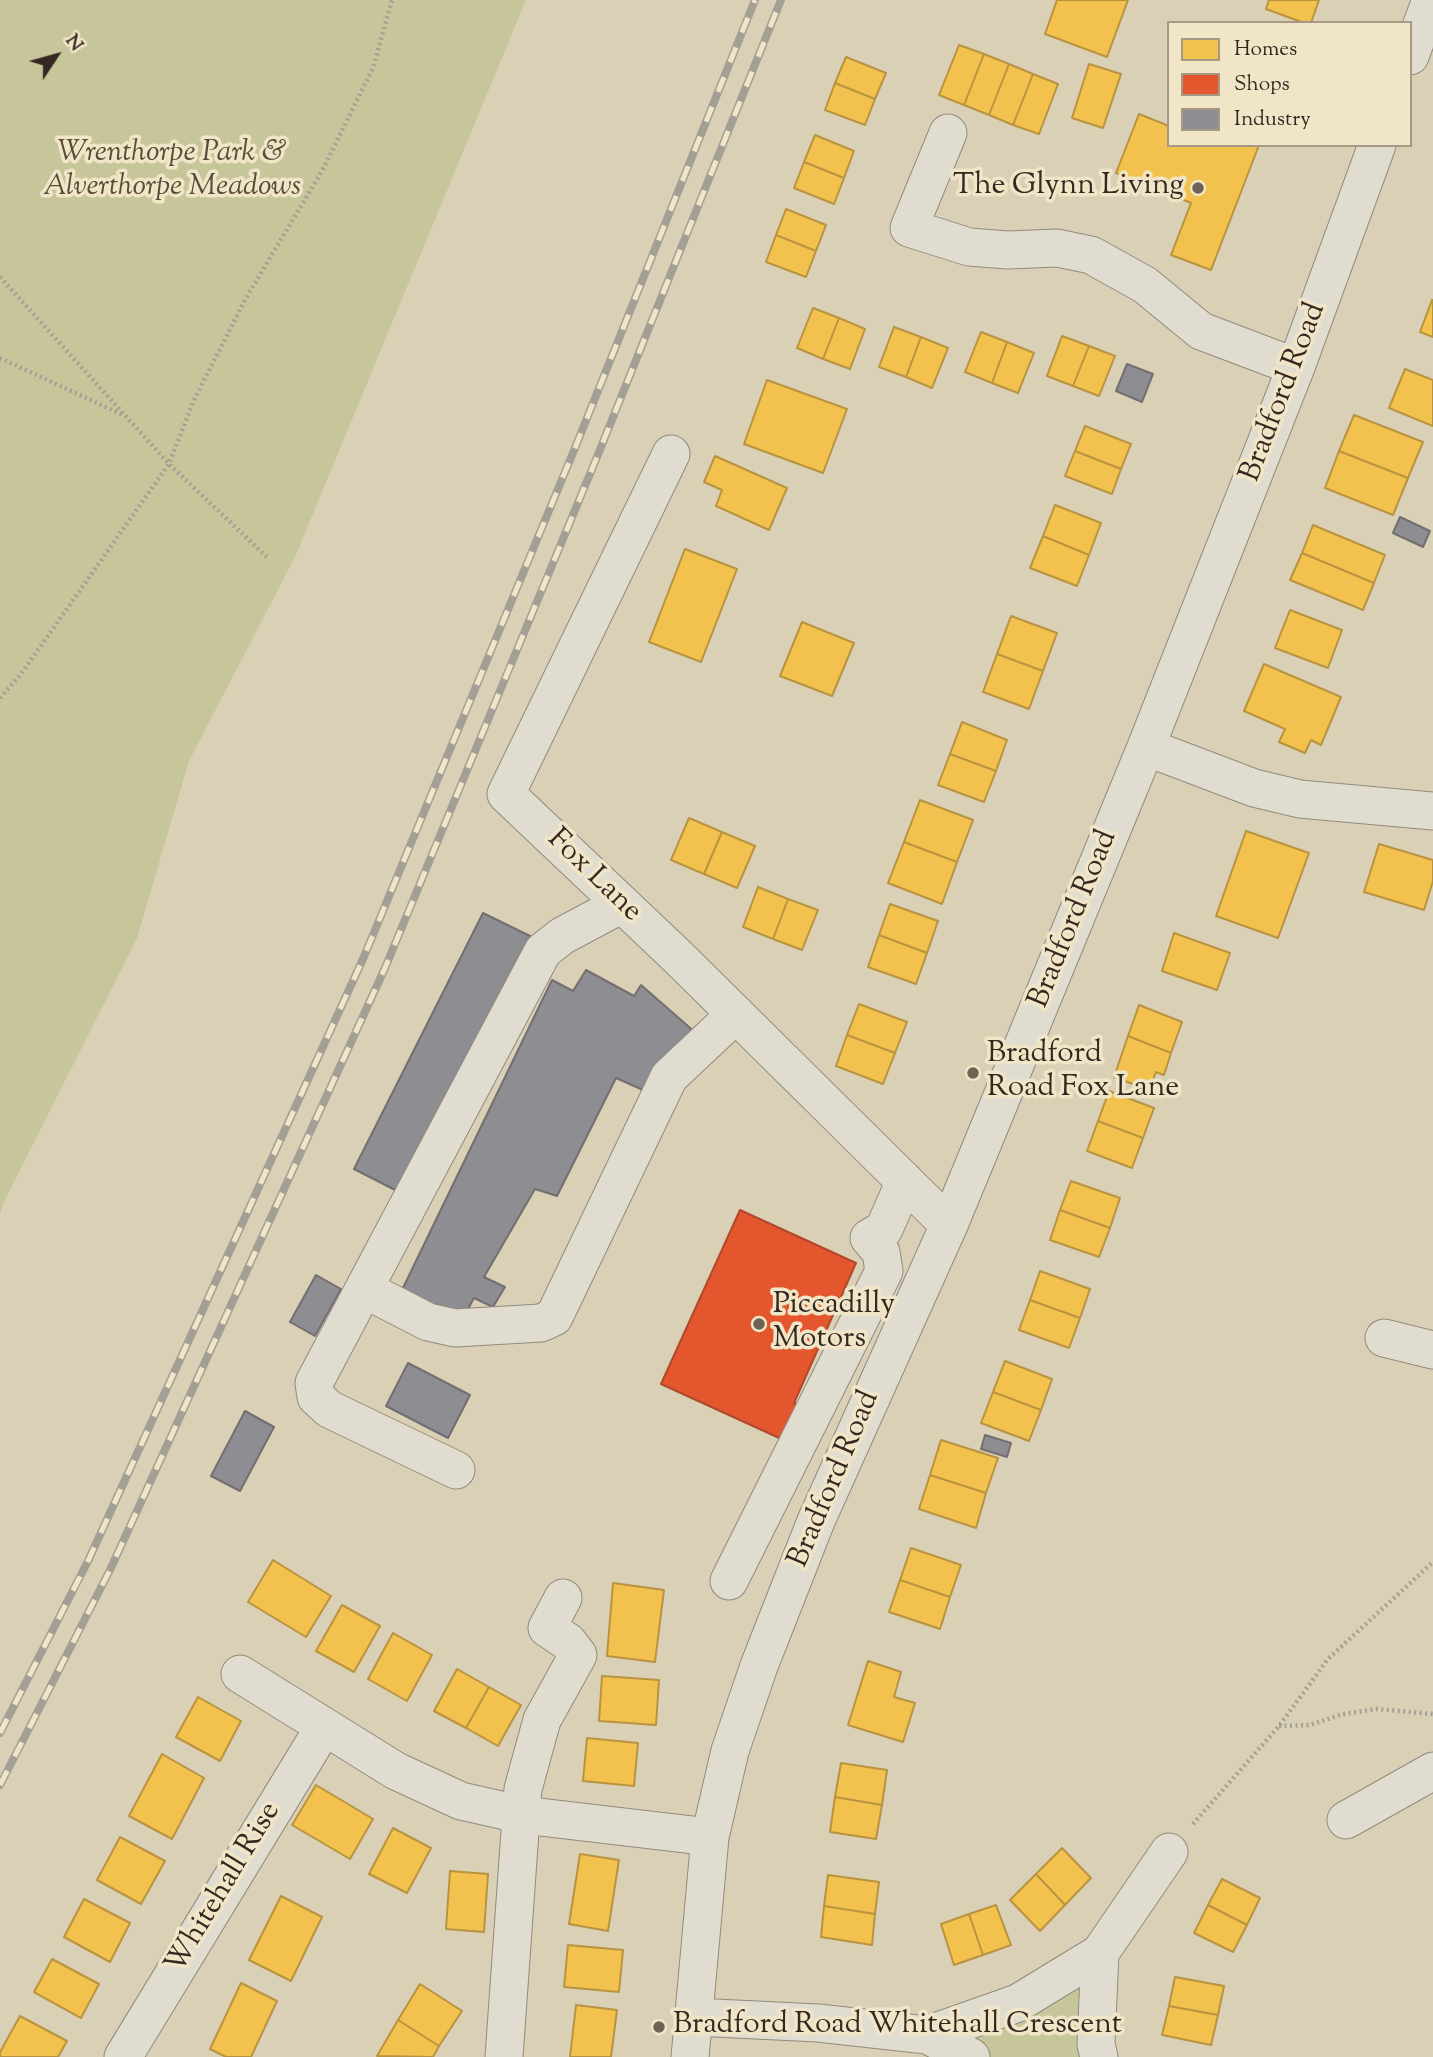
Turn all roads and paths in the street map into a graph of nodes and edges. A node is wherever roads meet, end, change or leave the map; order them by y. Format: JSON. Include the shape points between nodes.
{"nodes":[{"id":1,"x":392,"y":0,"type":"edge"},
{"id":2,"x":1431,"y":0,"type":"edge"},
{"id":3,"x":1412,"y":51,"type":"edge"},
{"id":4,"x":948,"y":133,"type":"dead end"},
{"id":5,"x":1376,"y":147,"type":"edge"},
{"id":6,"x":0,"y":277,"type":"edge"},
{"id":7,"x":0,"y":358,"type":"edge"},
{"id":8,"x":1296,"y":367,"type":"junction"},
{"id":9,"x":127,"y":418,"type":"junction"},
{"id":10,"x":671,"y":454,"type":"dead end"},
{"id":11,"x":169,"y":464,"type":"junction"},
{"id":12,"x":269,"y":559,"type":"dead end"},
{"id":13,"x":0,"y":698,"type":"edge"},
{"id":14,"x":1146,"y":747,"type":"junction"},
{"id":15,"x":1433,"y":811,"type":"edge"},
{"id":16,"x":622,"y":904,"type":"junction"},
{"id":17,"x":736,"y":1014,"type":"junction"},
{"id":18,"x":905,"y":1181,"type":"junction"},
{"id":19,"x":949,"y":1225,"type":"junction"},
{"id":20,"x":364,"y":1289,"type":"junction"},
{"id":21,"x":1384,"y":1338,"type":"dead end"},
{"id":22,"x":1433,"y":1350,"type":"edge"},
{"id":23,"x":456,"y":1469,"type":"dead end"},
{"id":24,"x":1433,"y":1562,"type":"edge"},
{"id":25,"x":729,"y":1581,"type":"dead end"},
{"id":26,"x":563,"y":1598,"type":"dead end"},
{"id":27,"x":240,"y":1674,"type":"dead end"},
{"id":28,"x":1433,"y":1714,"type":"edge"},
{"id":29,"x":1279,"y":1726,"type":"junction"},
{"id":30,"x":324,"y":1727,"type":"junction"},
{"id":31,"x":1433,"y":1770,"type":"edge"},
{"id":32,"x":523,"y":1815,"type":"junction"},
{"id":33,"x":1346,"y":1820,"type":"dead end"},
{"id":34,"x":710,"y":1837,"type":"junction"},
{"id":35,"x":1169,"y":1852,"type":"joint"},
{"id":36,"x":1100,"y":1953,"type":"junction"},
{"id":37,"x":694,"y":2017,"type":"junction"},
{"id":38,"x":927,"y":2035,"type":"junction"},
{"id":39,"x":129,"y":2055,"type":"edge"},
{"id":40,"x":504,"y":2057,"type":"edge"},
{"id":41,"x":690,"y":2057,"type":"edge"},
{"id":42,"x":971,"y":2057,"type":"edge"},
{"id":43,"x":1099,"y":2057,"type":"edge"}],
"edges":[{"from":1,"to":11,"type":"path","via":[[373,68],[322,172],[246,298],[194,400]]},
{"from":2,"to":3,"type":"street"},
{"from":4,"to":8,"type":"street","via":[[909,228],[969,247],[1056,248],[1091,255],[1145,285],[1201,331]]},
{"from":5,"to":8,"type":"street","name":"Bradford Road"},
{"from":6,"to":9,"type":"path"},
{"from":7,"to":9,"type":"path"},
{"from":8,"to":14,"type":"street","name":"Bradford Road"},
{"from":9,"to":11,"type":"path"},
{"from":10,"to":16,"type":"street","name":"Fox Lane","via":[[506,794]]},
{"from":11,"to":12,"type":"path"},
{"from":11,"to":13,"type":"path"},
{"from":14,"to":15,"type":"street","via":[[1254,788],[1300,799]]},
{"from":14,"to":19,"type":"street","name":"Bradford Road"},
{"from":16,"to":17,"type":"street","name":"Fox Lane"},
{"from":16,"to":20,"type":"street","via":[[543,951]]},
{"from":17,"to":18,"type":"street","name":"Fox Lane"},
{"from":17,"to":20,"type":"street","via":[[669,1077],[554,1317],[541,1323],[455,1328],[428,1322]]},
{"from":18,"to":19,"type":"street","name":"Fox Lane"},
{"from":18,"to":25,"type":"street","via":[[884,1229],[869,1238],[881,1252],[884,1271]]},
{"from":19,"to":34,"type":"street","name":"Bradford Road","via":[[816,1521],[759,1666],[730,1751]]},
{"from":20,"to":23,"type":"street","via":[[314,1384],[316,1397],[329,1409]]},
{"from":21,"to":22,"type":"street"},
{"from":24,"to":29,"type":"path","via":[[1328,1659]]},
{"from":26,"to":32,"type":"street","via":[[547,1628],[568,1642],[578,1656],[542,1720],[523,1789]]},
{"from":27,"to":30,"type":"street"},
{"from":28,"to":29,"type":"path","via":[[1377,1709],[1310,1725]]},
{"from":29,"to":35,"type":"path"},
{"from":30,"to":32,"type":"street","via":[[396,1771],[461,1801]]},
{"from":30,"to":39,"type":"street","name":"Whitehall Rise"},
{"from":31,"to":33,"type":"street"},
{"from":32,"to":34,"type":"street"},
{"from":32,"to":40,"type":"street"},
{"from":34,"to":37,"type":"street","name":"Bradford Road"},
{"from":35,"to":36,"type":"street"},
{"from":36,"to":38,"type":"street","via":[[1018,2003]]},
{"from":36,"to":43,"type":"street"},
{"from":37,"to":38,"type":"street","via":[[818,2023]]},
{"from":37,"to":41,"type":"street","name":"Bradford Road"},
{"from":38,"to":42,"type":"street"}]}
